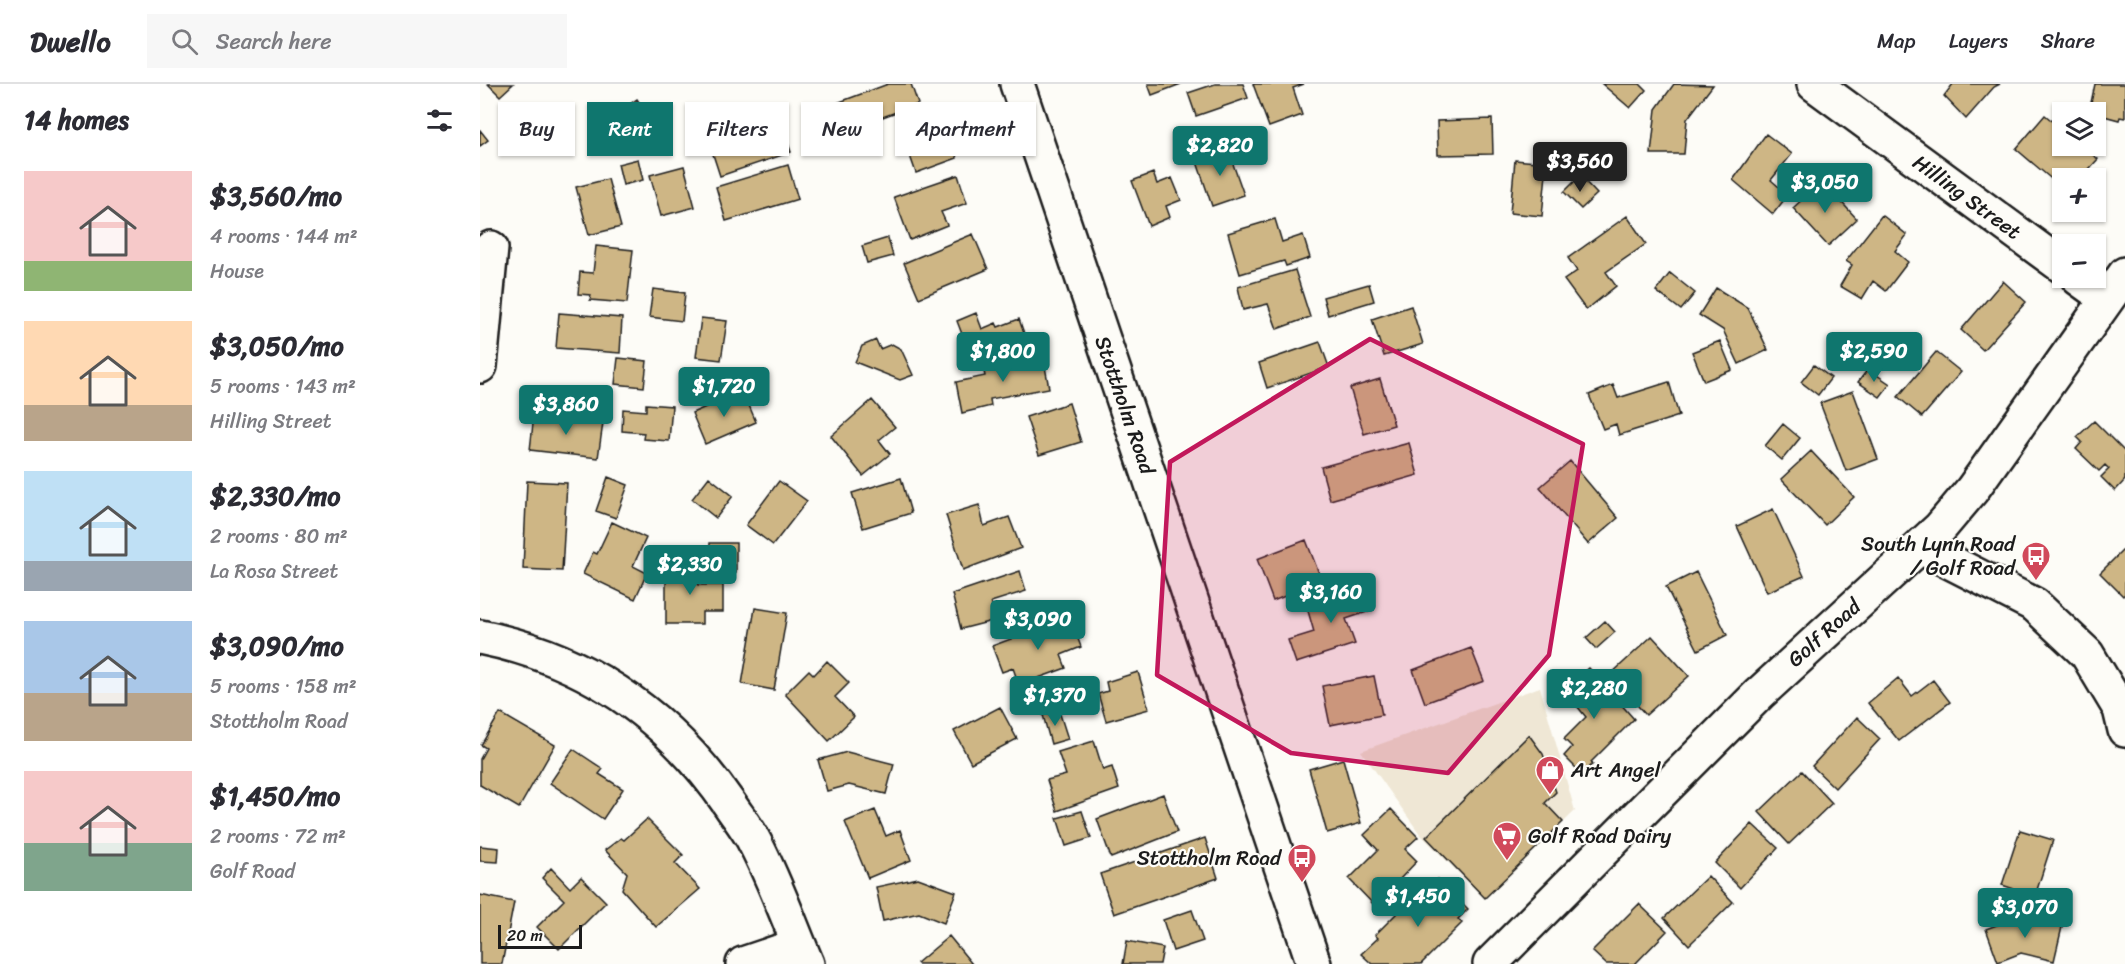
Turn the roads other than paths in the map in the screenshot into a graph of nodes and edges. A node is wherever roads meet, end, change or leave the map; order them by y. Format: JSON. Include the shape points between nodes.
{"nodes":[{"id":1,"x":1017,"y":84,"type":"edge"},
{"id":2,"x":1814,"y":84,"type":"edge"},
{"id":3,"x":490,"y":248,"type":"dead end"},
{"id":4,"x":2052,"y":259,"type":"edge"},
{"id":5,"x":2116,"y":287,"type":"edge"},
{"id":6,"x":480,"y":366,"type":"edge"},
{"id":7,"x":1921,"y":547,"type":"junction"},
{"id":8,"x":480,"y":637,"type":"edge"},
{"id":9,"x":2125,"y":730,"type":"edge"},
{"id":10,"x":803,"y":955,"type":"edge"},
{"id":11,"x":743,"y":964,"type":"edge"},
{"id":12,"x":1314,"y":964,"type":"edge"},
{"id":13,"x":1490,"y":964,"type":"edge"}],
"edges":[{"from":1,"to":12,"type":"street","name":"Stottholm Road"},
{"from":2,"to":4,"type":"street","name":"Hilling Street"},
{"from":3,"to":6,"type":"street"},
{"from":5,"to":7,"type":"street","name":"Golf Road","via":[[1972,490]]},
{"from":7,"to":9,"type":"street","via":[[2035,605],[2087,654],[2120,709]]},
{"from":7,"to":13,"type":"street","name":"Golf Road","via":[[1775,677]]},
{"from":8,"to":10,"type":"street","via":[[516,644],[572,668],[609,686],[654,717],[710,776],[755,842]]},
{"from":10,"to":11,"type":"street"}]}
